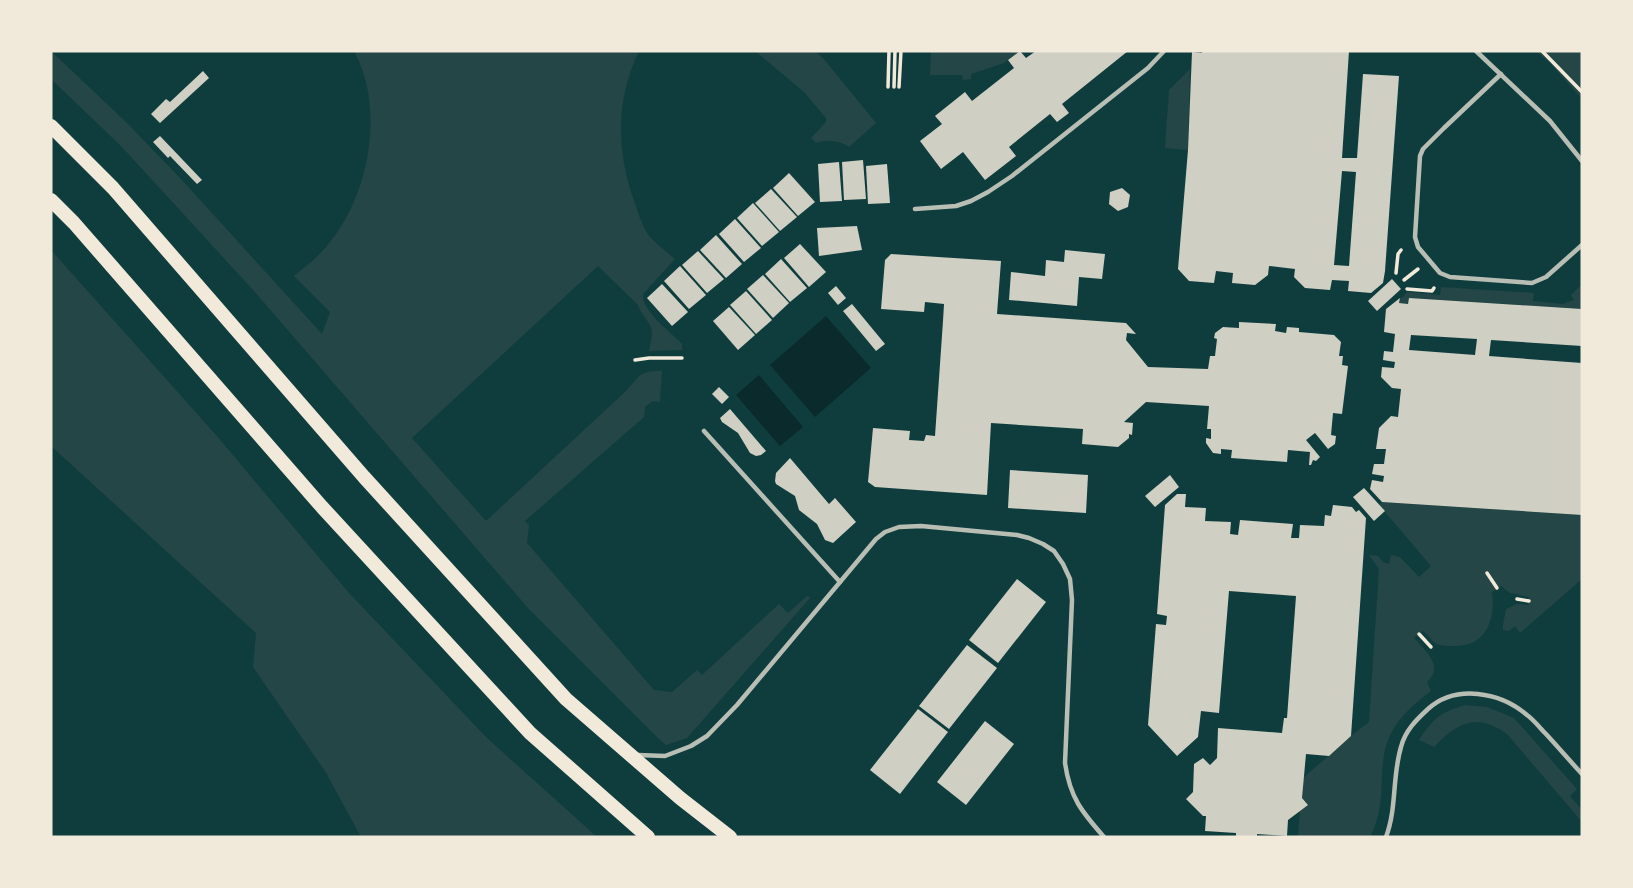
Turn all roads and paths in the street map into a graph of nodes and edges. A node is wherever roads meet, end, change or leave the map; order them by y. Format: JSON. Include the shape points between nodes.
{"nodes":[{"id":1,"x":889,"y":51,"type":"edge"},
{"id":2,"x":895,"y":51,"type":"edge"},
{"id":3,"x":901,"y":51,"type":"edge"},
{"id":4,"x":1164,"y":51,"type":"edge"},
{"id":5,"x":1476,"y":51,"type":"edge"},
{"id":6,"x":1542,"y":51,"type":"edge"},
{"id":7,"x":1501,"y":74,"type":"junction"},
{"id":8,"x":888,"y":87,"type":"dead end"},
{"id":9,"x":1582,"y":92,"type":"edge"},
{"id":10,"x":51,"y":126,"type":"edge"},
{"id":11,"x":1582,"y":161,"type":"edge"},
{"id":12,"x":51,"y":200,"type":"edge"},
{"id":13,"x":915,"y":209,"type":"dead end"},
{"id":14,"x":1582,"y":245,"type":"edge"},
{"id":15,"x":1401,"y":250,"type":"dead end"},
{"id":16,"x":1418,"y":269,"type":"dead end"},
{"id":17,"x":1396,"y":273,"type":"dead end"},
{"id":18,"x":1404,"y":279,"type":"dead end"},
{"id":19,"x":1434,"y":288,"type":"dead end"},
{"id":20,"x":1407,"y":289,"type":"dead end"},
{"id":21,"x":682,"y":358,"type":"dead end"},
{"id":22,"x":635,"y":360,"type":"dead end"},
{"id":23,"x":704,"y":431,"type":"dead end"},
{"id":24,"x":1487,"y":573,"type":"dead end"},
{"id":25,"x":840,"y":582,"type":"junction"},
{"id":26,"x":1497,"y":588,"type":"dead end"},
{"id":27,"x":1517,"y":599,"type":"dead end"},
{"id":28,"x":1529,"y":601,"type":"dead end"},
{"id":29,"x":1419,"y":634,"type":"dead end"},
{"id":30,"x":1431,"y":647,"type":"dead end"},
{"id":31,"x":630,"y":755,"type":"junction"},
{"id":32,"x":1582,"y":774,"type":"edge"},
{"id":33,"x":648,"y":837,"type":"edge"},
{"id":34,"x":730,"y":837,"type":"edge"},
{"id":35,"x":1104,"y":837,"type":"edge"},
{"id":36,"x":1386,"y":837,"type":"edge"}],
"edges":[{"from":1,"to":8,"type":"path"},
{"from":2,"to":3,"type":"path","via":[[897,87]]},
{"from":4,"to":13,"type":"lane","via":[[988,192],[956,206]]},
{"from":5,"to":7,"type":"lane"},
{"from":6,"to":9,"type":"path"},
{"from":7,"to":11,"type":"lane","via":[[1550,121]]},
{"from":7,"to":14,"type":"lane","via":[[1423,149],[1415,220],[1418,247],[1440,273],[1450,277],[1532,283],[1546,277]]},
{"from":10,"to":31,"type":"main road","via":[[113,188],[364,477],[566,699]]},
{"from":12,"to":33,"type":"main road","via":[[322,507],[530,733]]},
{"from":15,"to":17,"type":"path"},
{"from":16,"to":18,"type":"path"},
{"from":19,"to":20,"type":"path"},
{"from":21,"to":22,"type":"path"},
{"from":23,"to":25,"type":"lane"},
{"from":24,"to":26,"type":"path"},
{"from":25,"to":31,"type":"lane","via":[[707,736],[665,756]]},
{"from":25,"to":35,"type":"lane","via":[[876,539],[899,527],[1017,535],[1054,551],[1070,579],[1072,600],[1068,782],[1082,811]]},
{"from":27,"to":28,"type":"path"},
{"from":29,"to":30,"type":"path"},
{"from":31,"to":34,"type":"main road"},
{"from":32,"to":36,"type":"lane","via":[[1528,715],[1514,706],[1486,695],[1454,694],[1436,702],[1413,723],[1401,745],[1392,822]]}]}
